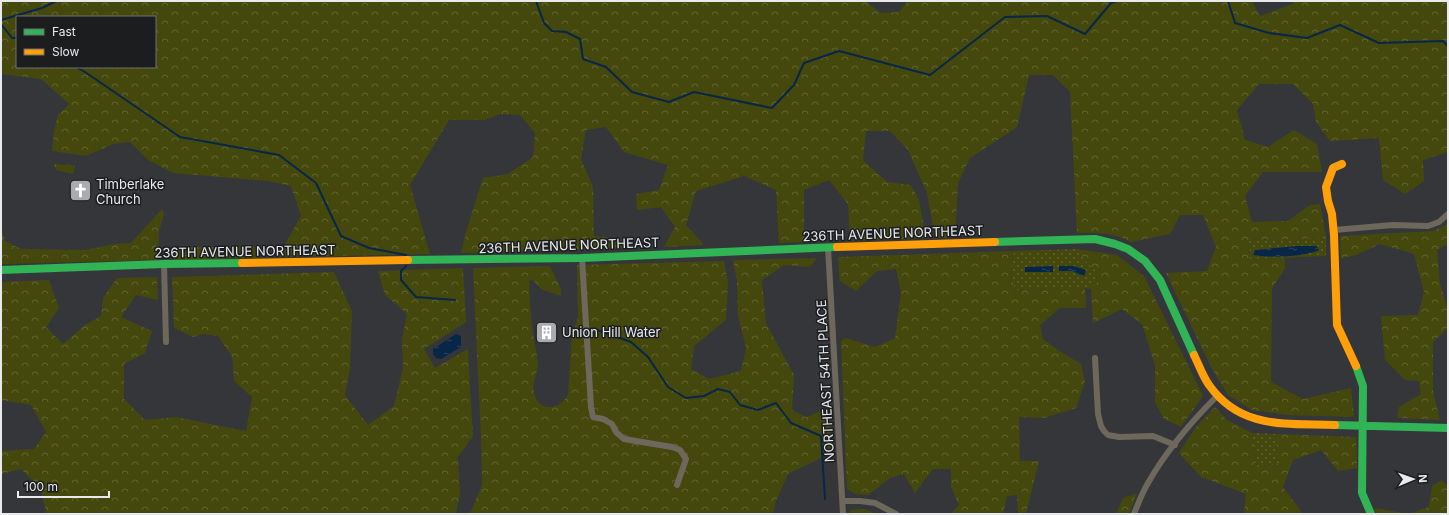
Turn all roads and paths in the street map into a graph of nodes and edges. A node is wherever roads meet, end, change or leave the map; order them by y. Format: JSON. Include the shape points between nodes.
{"nodes":[{"id":1,"x":1342,"y":164,"type":"dead end"},
{"id":2,"x":1448,"y":214,"type":"edge"},
{"id":3,"x":1334,"y":230,"type":"junction"},
{"id":4,"x":828,"y":247,"type":"junction"},
{"id":5,"x":582,"y":258,"type":"junction"},
{"id":6,"x":164,"y":264,"type":"junction"},
{"id":7,"x":1,"y":270,"type":"edge"},
{"id":8,"x":166,"y":342,"type":"dead end"},
{"id":9,"x":1095,"y":358,"type":"dead end"},
{"id":10,"x":1217,"y":396,"type":"junction"},
{"id":11,"x":1362,"y":426,"type":"junction"},
{"id":12,"x":1448,"y":428,"type":"edge"},
{"id":13,"x":1175,"y":445,"type":"junction"},
{"id":14,"x":677,"y":485,"type":"dead end"},
{"id":15,"x":843,"y":501,"type":"junction"},
{"id":16,"x":843,"y":514,"type":"edge"},
{"id":17,"x":896,"y":514,"type":"edge"},
{"id":18,"x":1134,"y":514,"type":"edge"},
{"id":19,"x":1371,"y":514,"type":"edge"}],
"edges":[{"from":1,"to":3,"type":"street","via":[[1333,168],[1326,187]]},
{"from":2,"to":3,"type":"street","via":[[1439,222],[1428,226],[1393,225]]},
{"from":3,"to":11,"type":"street","via":[[1337,325],[1363,386]]},
{"from":4,"to":5,"type":"street","name":"236TH AVENUE NORTHEAST"},
{"from":4,"to":10,"type":"street","name":"236TH AVENUE NORTHEAST","via":[[1084,239],[1120,245],[1146,262],[1159,279],[1203,374]]},
{"from":4,"to":15,"type":"street","name":"NORTHEAST 54TH PLACE"},
{"from":5,"to":6,"type":"street","name":"236TH AVENUE NORTHEAST"},
{"from":5,"to":14,"type":"street","via":[[593,418],[603,419],[612,424],[624,439],[680,450],[686,459]]},
{"from":6,"to":7,"type":"street","name":"236TH AVENUE NORTHEAST"},
{"from":6,"to":8,"type":"street"},
{"from":9,"to":13,"type":"street","via":[[1098,414],[1104,431],[1119,438],[1153,436]]},
{"from":10,"to":11,"type":"street","name":"236TH AVENUE NORTHEAST","via":[[1235,412],[1256,420]]},
{"from":10,"to":13,"type":"street"},
{"from":11,"to":12,"type":"street","name":"236TH AVENUE NORTHEAST"},
{"from":11,"to":19,"type":"street","via":[[1362,493]]},
{"from":13,"to":18,"type":"street","via":[[1147,484]]},
{"from":15,"to":16,"type":"street","name":"NORTHEAST 54TH PLACE"},
{"from":15,"to":17,"type":"street","via":[[875,503]]}]}
